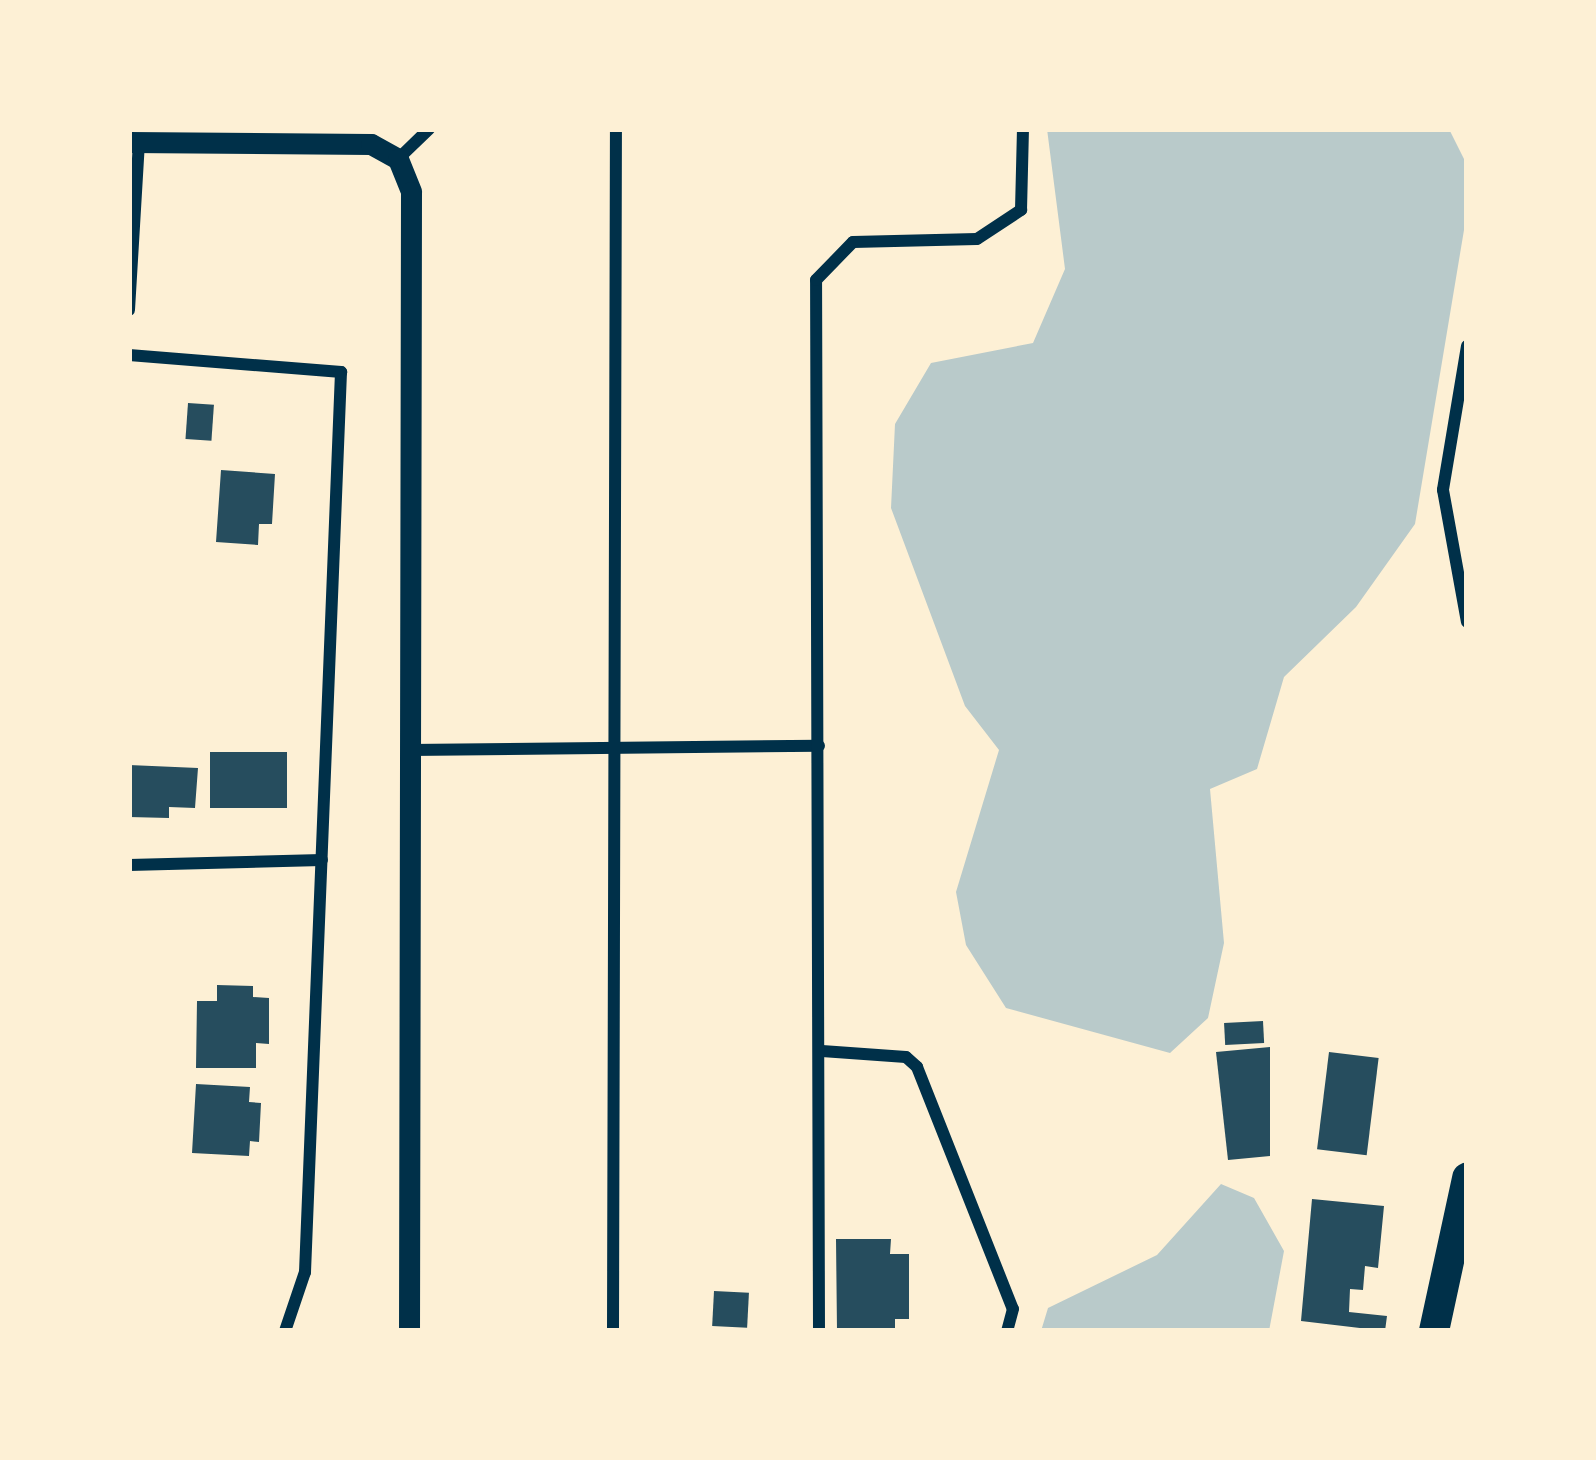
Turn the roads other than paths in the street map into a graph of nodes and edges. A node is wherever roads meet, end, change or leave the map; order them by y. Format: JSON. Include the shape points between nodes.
{"nodes":[{"id":1,"x":429,"y":129,"type":"edge"},
{"id":2,"x":616,"y":129,"type":"edge"},
{"id":3,"x":1023,"y":129,"type":"edge"},
{"id":4,"x":145,"y":139,"type":"edge"},
{"id":5,"x":398,"y":159,"type":"junction"},
{"id":6,"x":129,"y":310,"type":"edge"},
{"id":7,"x":1467,"y":346,"type":"edge"},
{"id":8,"x":129,"y":355,"type":"edge"},
{"id":9,"x":1467,"y":622,"type":"edge"},
{"id":10,"x":819,"y":746,"type":"junction"},
{"id":11,"x":612,"y":748,"type":"junction"},
{"id":12,"x":409,"y":750,"type":"junction"},
{"id":13,"x":322,"y":860,"type":"junction"},
{"id":14,"x":129,"y":865,"type":"edge"},
{"id":15,"x":822,"y":1051,"type":"junction"},
{"id":16,"x":1466,"y":1182,"type":"edge"},
{"id":17,"x":285,"y":1331,"type":"edge"},
{"id":18,"x":409,"y":1331,"type":"edge"},
{"id":19,"x":613,"y":1331,"type":"edge"},
{"id":20,"x":819,"y":1331,"type":"edge"},
{"id":21,"x":1006,"y":1331,"type":"edge"},
{"id":22,"x":1434,"y":1331,"type":"edge"}],
"edges":[{"from":1,"to":5,"type":"street"},
{"from":2,"to":11,"type":"street"},
{"from":3,"to":10,"type":"street","via":[[1021,210],[977,239],[853,242],[816,280]]},
{"from":4,"to":5,"type":"street","via":[[371,144]]},
{"from":4,"to":6,"type":"street"},
{"from":5,"to":12,"type":"street","via":[[410,192]]},
{"from":7,"to":9,"type":"street","via":[[1443,490]]},
{"from":8,"to":13,"type":"street","via":[[341,372]]},
{"from":10,"to":11,"type":"street"},
{"from":10,"to":15,"type":"street"},
{"from":11,"to":12,"type":"street"},
{"from":11,"to":19,"type":"street"},
{"from":12,"to":18,"type":"street"},
{"from":13,"to":14,"type":"street"},
{"from":13,"to":17,"type":"street","via":[[305,1272]]},
{"from":15,"to":20,"type":"street"},
{"from":15,"to":21,"type":"street","via":[[906,1058],[917,1067],[1012,1310]]},
{"from":16,"to":22,"type":"main road"}]}
